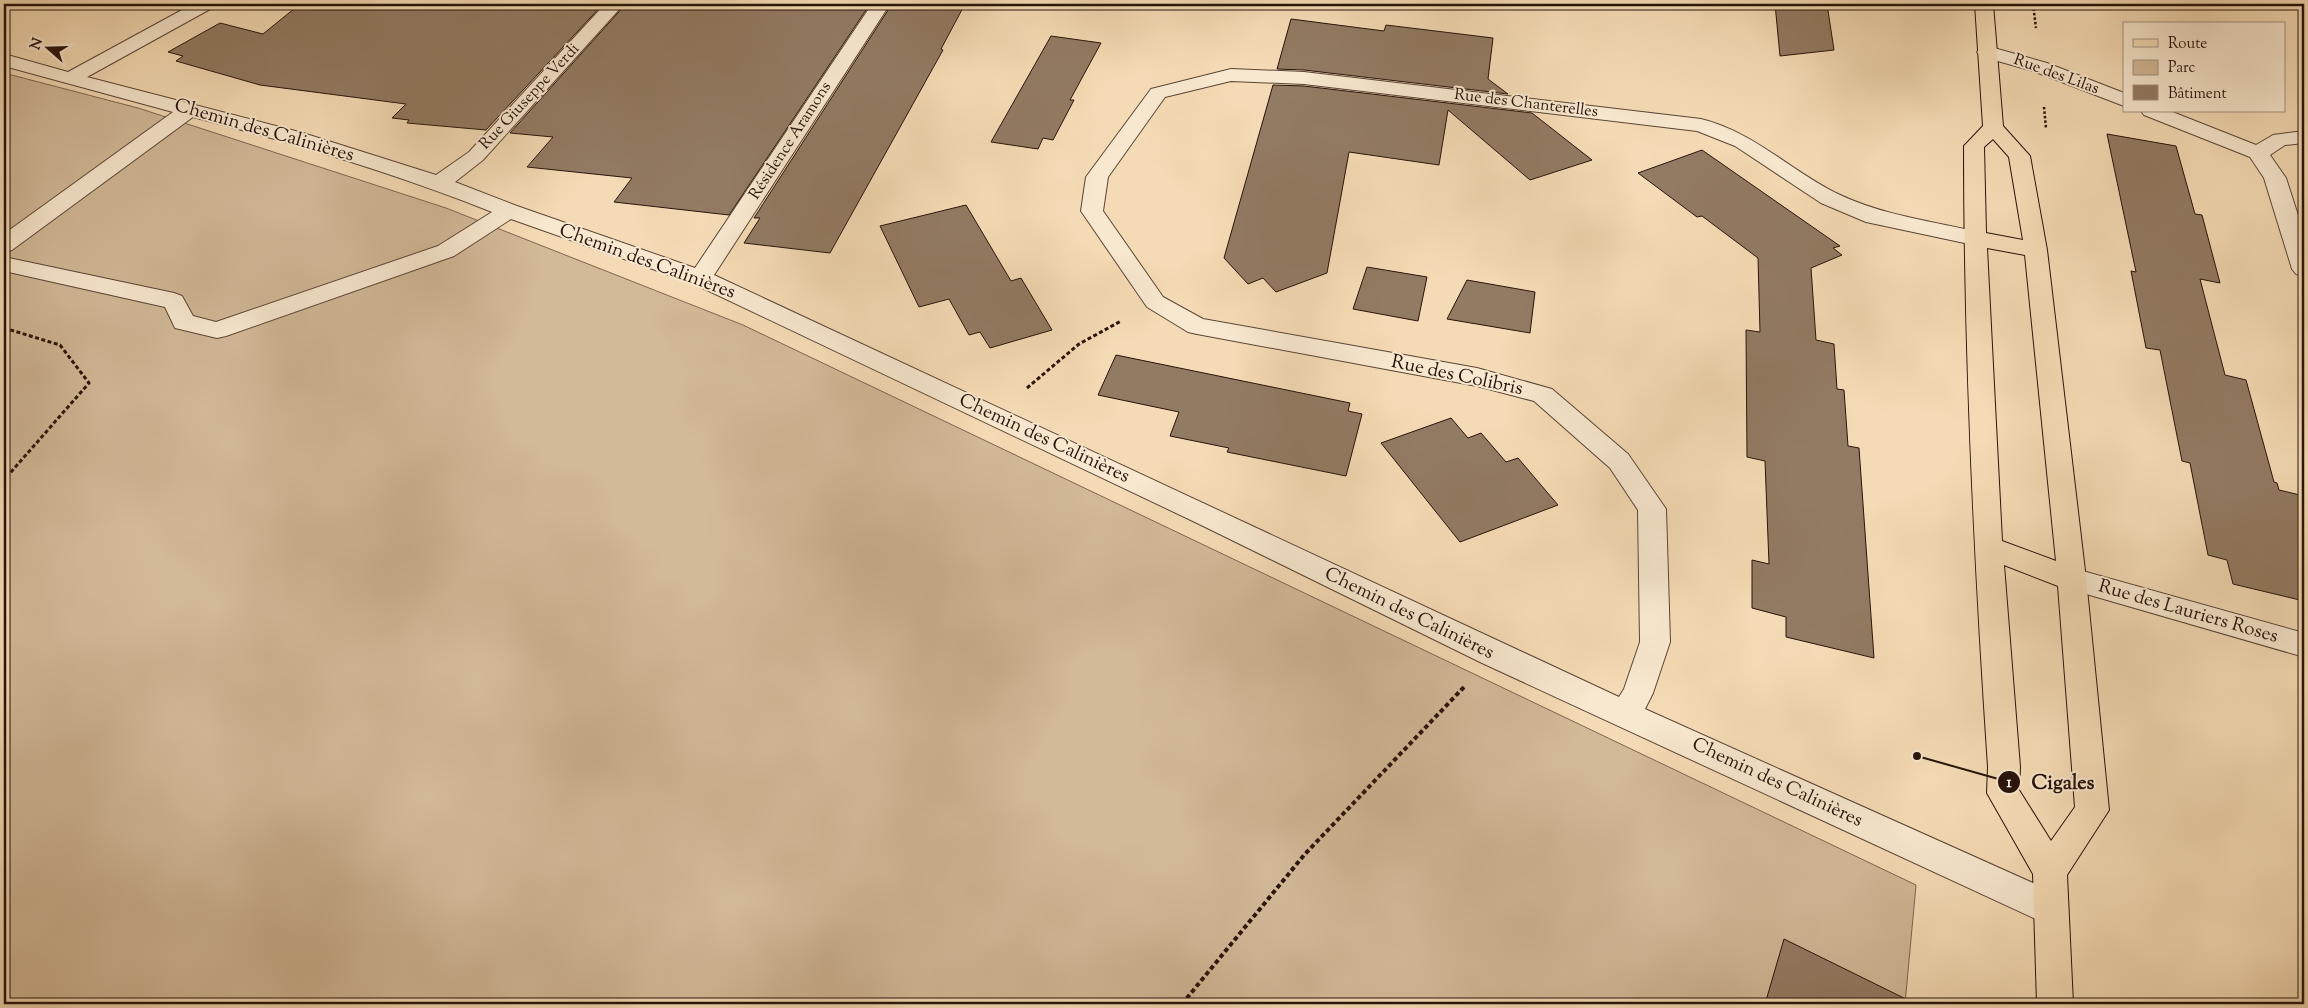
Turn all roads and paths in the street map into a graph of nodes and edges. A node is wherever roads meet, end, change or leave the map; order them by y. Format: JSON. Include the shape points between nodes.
{"nodes":[{"id":1,"x":206,"y":4,"type":"edge"},
{"id":2,"x":615,"y":4,"type":"edge"},
{"id":3,"x":881,"y":4,"type":"edge"},
{"id":4,"x":1984,"y":4,"type":"edge"},
{"id":5,"x":1987,"y":52,"type":"junction"},
{"id":6,"x":4,"y":60,"type":"edge"},
{"id":7,"x":70,"y":79,"type":"junction"},
{"id":8,"x":2123,"y":100,"type":"edge"},
{"id":9,"x":190,"y":109,"type":"junction"},
{"id":10,"x":2154,"y":112,"type":"edge"},
{"id":11,"x":1992,"y":127,"type":"junction"},
{"id":12,"x":2304,"y":137,"type":"edge"},
{"id":13,"x":2258,"y":153,"type":"junction"},
{"id":14,"x":1097,"y":177,"type":"joint"},
{"id":15,"x":438,"y":183,"type":"junction"},
{"id":16,"x":508,"y":212,"type":"junction"},
{"id":17,"x":1974,"y":238,"type":"junction"},
{"id":18,"x":4,"y":245,"type":"edge"},
{"id":19,"x":2036,"y":250,"type":"junction"},
{"id":20,"x":4,"y":264,"type":"edge"},
{"id":21,"x":2304,"y":269,"type":"edge"},
{"id":22,"x":700,"y":278,"type":"junction"},
{"id":23,"x":1155,"y":302,"type":"junction"},
{"id":24,"x":4,"y":328,"type":"edge"},
{"id":25,"x":994,"y":416,"type":"junction"},
{"id":26,"x":4,"y":480,"type":"edge"},
{"id":27,"x":1988,"y":547,"type":"junction"},
{"id":28,"x":2072,"y":579,"type":"junction"},
{"id":29,"x":2304,"y":645,"type":"edge"},
{"id":30,"x":1492,"y":654,"type":"junction"},
{"id":31,"x":1626,"y":713,"type":"junction"},
{"id":32,"x":2050,"y":871,"type":"junction"},
{"id":33,"x":2050,"y":908,"type":"junction"},
{"id":34,"x":1182,"y":1004,"type":"edge"},
{"id":35,"x":2055,"y":1004,"type":"edge"}],
"edges":[{"from":1,"to":7,"type":"street"},
{"from":2,"to":15,"type":"street","name":"Rue Giuseppe Verdi","via":[[476,156]]},
{"from":3,"to":22,"type":"street","name":"Résidence Aramons"},
{"from":4,"to":5,"type":"main road"},
{"from":5,"to":8,"type":"street","name":"Rue des Lilas","via":[[2040,67]]},
{"from":5,"to":11,"type":"main road"},
{"from":6,"to":7,"type":"street","name":"Chemin des Calinières"},
{"from":7,"to":9,"type":"street","name":"Chemin des Calinières"},
{"from":9,"to":15,"type":"street","name":"Chemin des Calinières","via":[[296,137]]},
{"from":9,"to":18,"type":"street"},
{"from":10,"to":13,"type":"street"},
{"from":11,"to":17,"type":"main road","via":[[1974,146]]},
{"from":11,"to":19,"type":"main road","via":[[2020,156]]},
{"from":12,"to":13,"type":"street","via":[[2280,139]]},
{"from":13,"to":21,"type":"street","via":[[2275,178]]},
{"from":14,"to":17,"type":"street","name":"Rue des Chanterelles","via":[[1158,93],[1231,75],[1304,78],[1701,125],[1742,142],[1829,198],[1874,217]]},
{"from":14,"to":23,"type":"street","name":"Rue des Colibris","via":[[1092,211]]},
{"from":15,"to":16,"type":"street","name":"Chemin des Calinières"},
{"from":16,"to":20,"type":"street","via":[[446,251],[217,330],[184,322],[174,301]]},
{"from":16,"to":22,"type":"street","name":"Chemin des Calinières"},
{"from":17,"to":19,"type":"main road"},
{"from":17,"to":27,"type":"main road"},
{"from":19,"to":28,"type":"main road"},
{"from":22,"to":25,"type":"street","name":"Chemin des Calinières"},
{"from":23,"to":25,"type":"path","via":[[1079,344]]},
{"from":23,"to":31,"type":"street","name":"Rue des Colibris","via":[[1197,326],[1477,377],[1544,395],[1619,460],[1652,509],[1655,642],[1638,693]]},
{"from":24,"to":26,"type":"path","via":[[60,345],[89,384]]},
{"from":25,"to":30,"type":"street","name":"Chemin des Calinières"},
{"from":27,"to":28,"type":"main road"},
{"from":27,"to":32,"type":"main road","via":[[2004,767],[2003,793]]},
{"from":28,"to":29,"type":"street","name":"Rue des Lauriers Roses"},
{"from":28,"to":32,"type":"main road","via":[[2092,810]]},
{"from":30,"to":31,"type":"street","name":"Chemin des Calinières"},
{"from":30,"to":34,"type":"path","via":[[1305,854]]},
{"from":31,"to":33,"type":"street","name":"Chemin des Calinières"},
{"from":32,"to":33,"type":"main road"},
{"from":33,"to":35,"type":"main road"}]}
